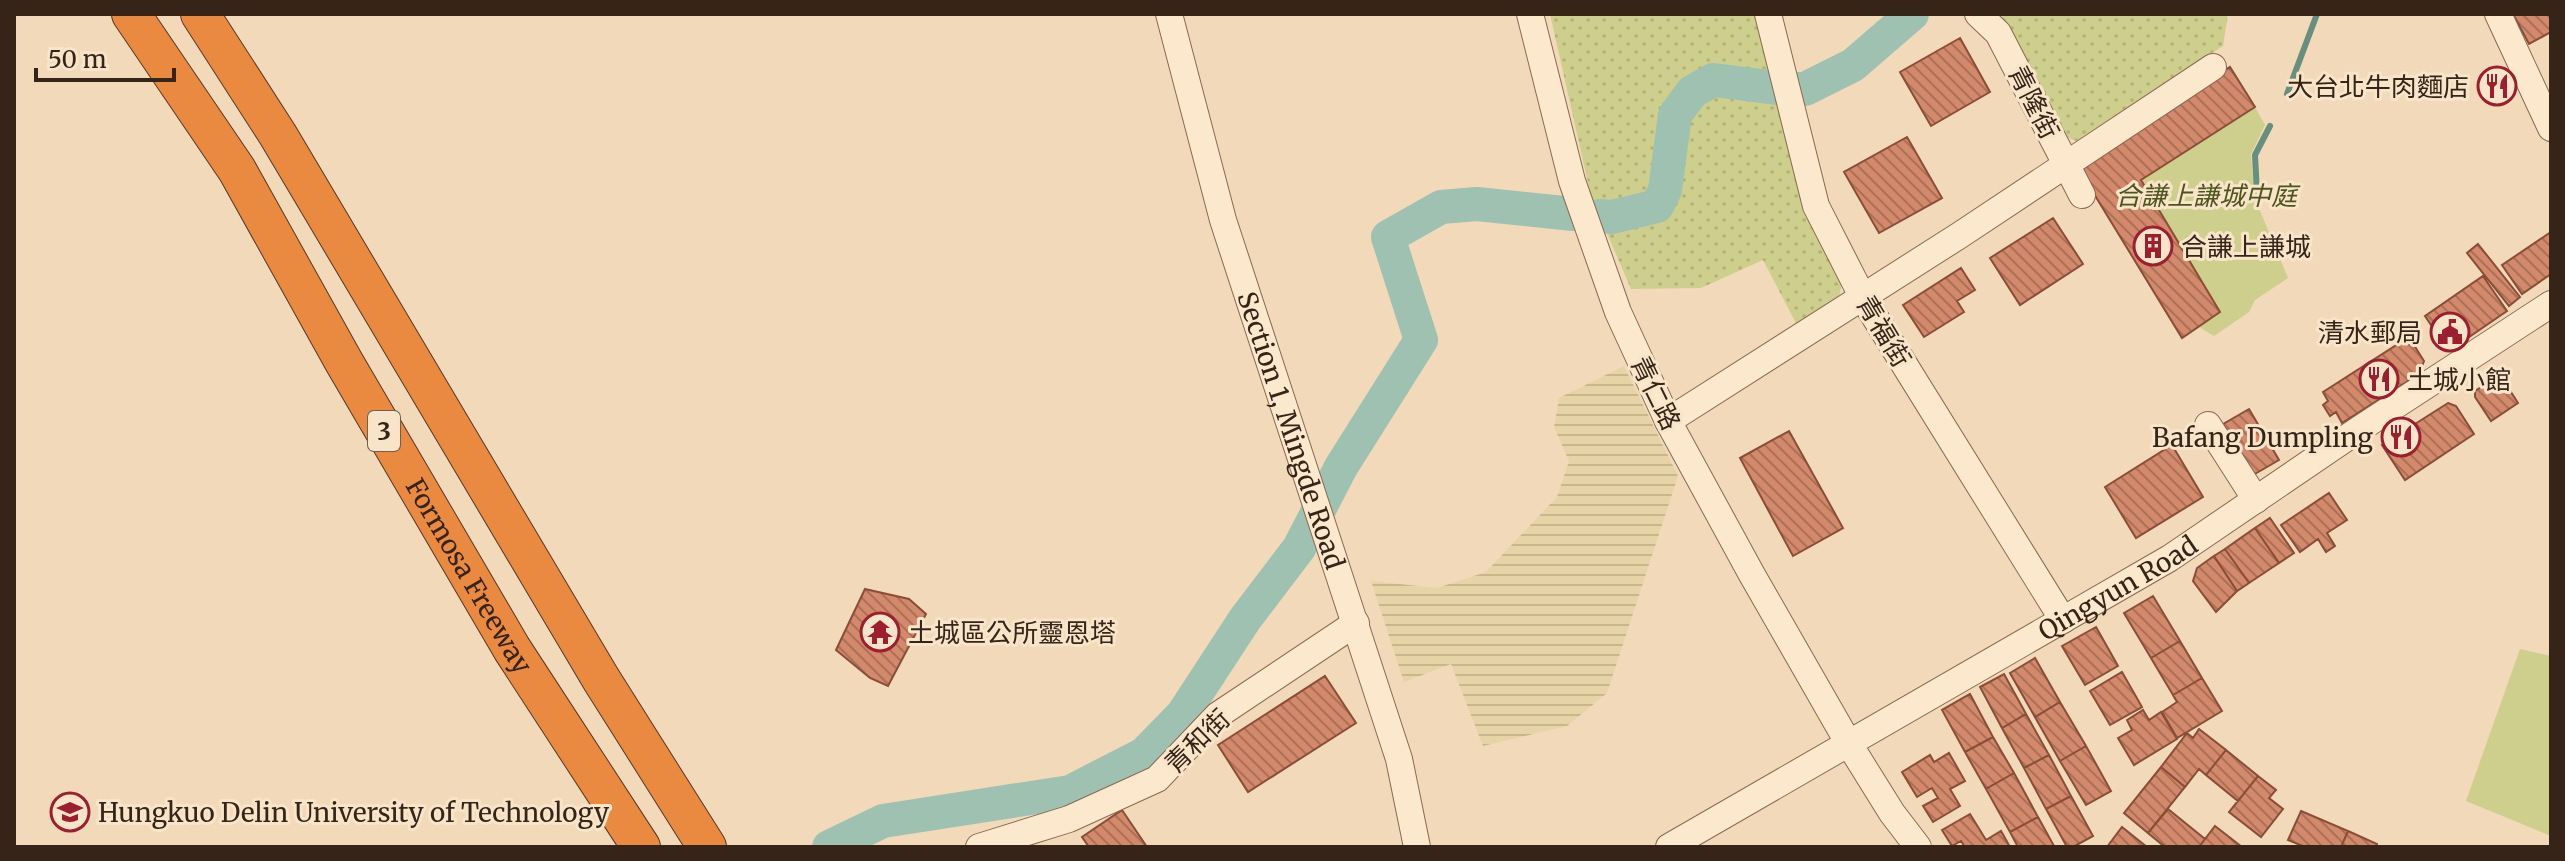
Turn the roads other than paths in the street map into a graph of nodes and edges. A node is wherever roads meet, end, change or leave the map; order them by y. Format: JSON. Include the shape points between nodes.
{"nodes":[{"id":1,"x":131,"y":14,"type":"edge"},
{"id":2,"x":200,"y":14,"type":"edge"},
{"id":3,"x":1169,"y":14,"type":"edge"},
{"id":4,"x":1530,"y":14,"type":"edge"},
{"id":5,"x":1768,"y":14,"type":"edge"},
{"id":6,"x":1978,"y":14,"type":"edge"},
{"id":7,"x":2498,"y":14,"type":"edge"},
{"id":8,"x":2213,"y":67,"type":"dead end"},
{"id":9,"x":2551,"y":128,"type":"edge"},
{"id":10,"x":2065,"y":165,"type":"junction"},
{"id":11,"x":2082,"y":195,"type":"dead end"},
{"id":12,"x":1863,"y":298,"type":"junction"},
{"id":13,"x":2551,"y":304,"type":"edge"},
{"id":14,"x":1668,"y":421,"type":"junction"},
{"id":15,"x":2208,"y":425,"type":"dead end"},
{"id":16,"x":2256,"y":500,"type":"junction"},
{"id":17,"x":2063,"y":620,"type":"junction"},
{"id":18,"x":1356,"y":623,"type":"junction"},
{"id":19,"x":1849,"y":744,"type":"junction"},
{"id":20,"x":1046,"y":838,"type":"edge"},
{"id":21,"x":706,"y":846,"type":"edge"},
{"id":22,"x":641,"y":847,"type":"edge"},
{"id":23,"x":979,"y":847,"type":"edge"},
{"id":24,"x":1417,"y":847,"type":"edge"},
{"id":25,"x":1669,"y":847,"type":"edge"},
{"id":26,"x":1918,"y":847,"type":"edge"}],
"edges":[{"from":1,"to":22,"type":"highway","name":"Formosa Freeway","number":"3","via":[[237,170],[512,649]]},
{"from":2,"to":21,"type":"highway","number":"3"},
{"from":3,"to":18,"type":"street","name":"Section 1, Mingde Road","via":[[1223,220]]},
{"from":4,"to":14,"type":"street","name":"青仁路","via":[[1572,181],[1618,312]]},
{"from":5,"to":12,"type":"street","name":"青福街","via":[[1816,206]]},
{"from":6,"to":10,"type":"street","name":"青隆街","via":[[1998,33]]},
{"from":7,"to":9,"type":"street"},
{"from":8,"to":10,"type":"street"},
{"from":10,"to":11,"type":"street","name":"青隆街"},
{"from":10,"to":12,"type":"street"},
{"from":12,"to":14,"type":"street"},
{"from":12,"to":17,"type":"street","name":"青福街"},
{"from":13,"to":16,"type":"street","name":"Qingyun Road"},
{"from":14,"to":19,"type":"street","name":"青仁路"},
{"from":15,"to":16,"type":"street"},
{"from":16,"to":17,"type":"street","name":"Qingyun Road"},
{"from":17,"to":19,"type":"street","name":"Qingyun Road"},
{"from":18,"to":20,"type":"street","name":"青和街","via":[[1218,715],[1157,779],[1069,819]]},
{"from":18,"to":24,"type":"street","name":"Section 1, Mingde Road","via":[[1399,759]]},
{"from":19,"to":25,"type":"street","name":"Qingyun Road"},
{"from":19,"to":26,"type":"street","name":"青仁路"},
{"from":20,"to":23,"type":"street","name":"青和街"}]}
